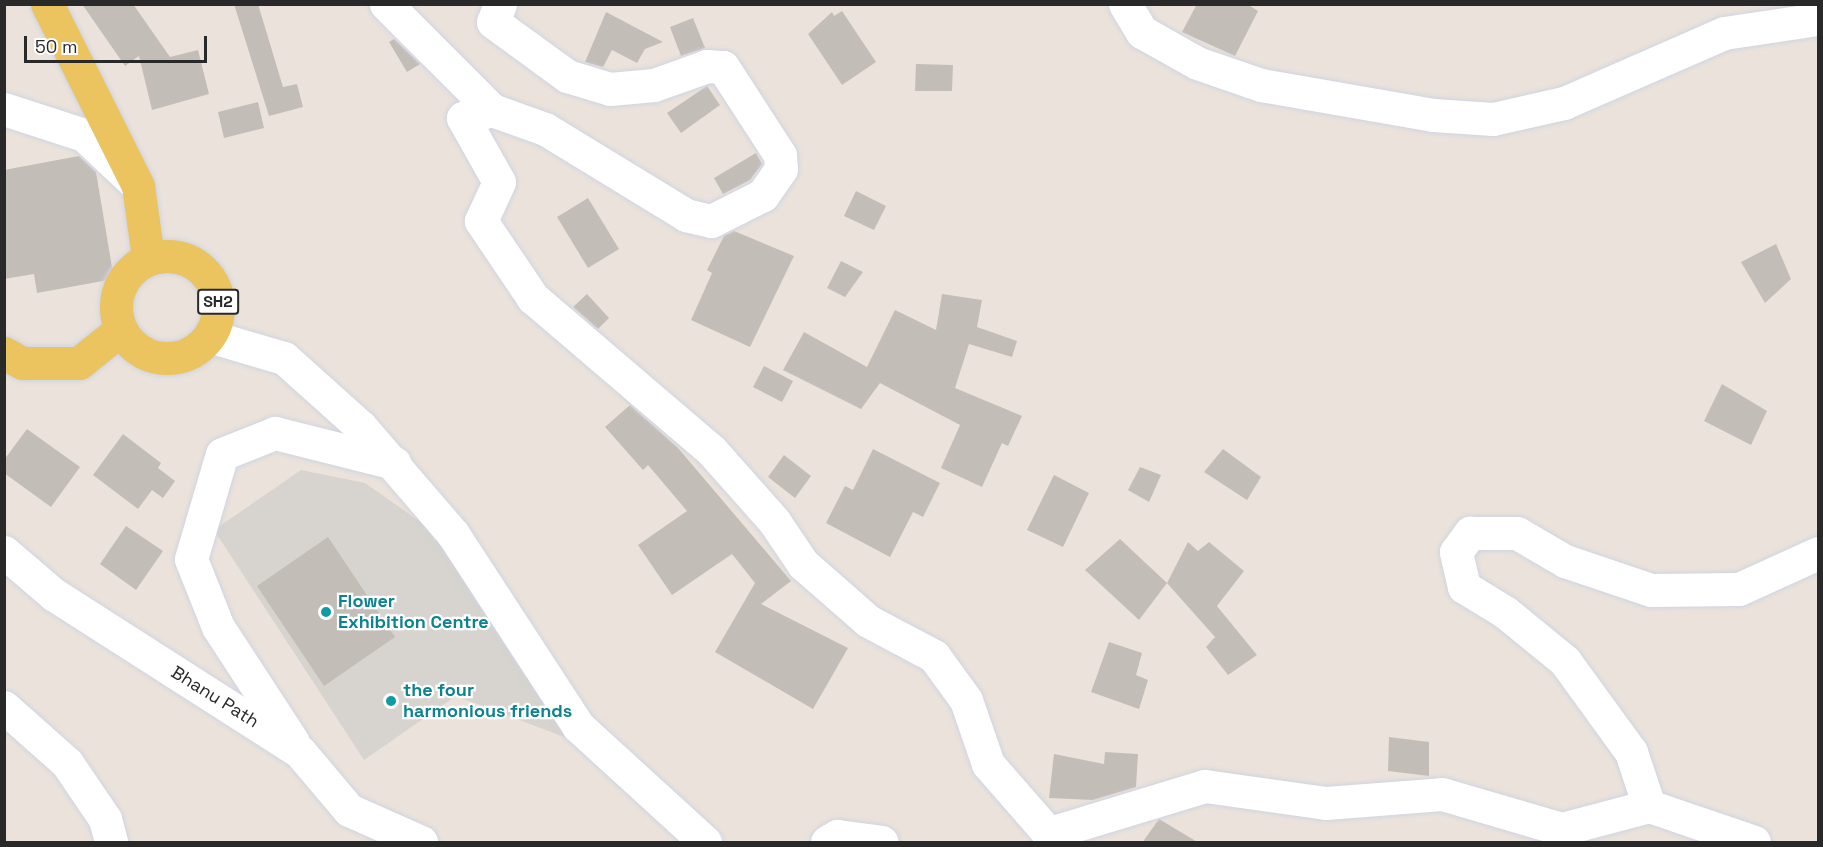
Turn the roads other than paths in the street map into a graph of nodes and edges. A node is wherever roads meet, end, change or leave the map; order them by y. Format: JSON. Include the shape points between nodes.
{"nodes":[{"id":1,"x":47,"y":4,"type":"edge"},
{"id":2,"x":386,"y":4,"type":"edge"},
{"id":3,"x":500,"y":4,"type":"edge"},
{"id":4,"x":1125,"y":4,"type":"edge"},
{"id":5,"x":1818,"y":19,"type":"edge"},
{"id":6,"x":4,"y":109,"type":"edge"},
{"id":7,"x":492,"y":110,"type":"junction"},
{"id":8,"x":138,"y":186,"type":"junction"},
{"id":9,"x":148,"y":257,"type":"junction"},
{"id":10,"x":119,"y":331,"type":"junction"},
{"id":11,"x":212,"y":336,"type":"junction"},
{"id":12,"x":4,"y":353,"type":"edge"},
{"id":13,"x":394,"y":464,"type":"junction"},
{"id":14,"x":4,"y":552,"type":"edge"},
{"id":15,"x":1818,"y":553,"type":"edge"},
{"id":16,"x":4,"y":707,"type":"edge"},
{"id":17,"x":300,"y":752,"type":"junction"},
{"id":18,"x":1649,"y":807,"type":"junction"},
{"id":19,"x":1053,"y":838,"type":"edge"},
{"id":20,"x":111,"y":843,"type":"edge"},
{"id":21,"x":421,"y":843,"type":"edge"},
{"id":22,"x":705,"y":843,"type":"edge"},
{"id":23,"x":827,"y":843,"type":"edge"},
{"id":24,"x":882,"y":843,"type":"edge"},
{"id":25,"x":1754,"y":843,"type":"edge"}],
"edges":[{"from":1,"to":8,"type":"main road"},
{"from":2,"to":7,"type":"street"},
{"from":3,"to":7,"type":"street","via":[[493,22],[567,76],[599,86],[654,85],[707,66],[723,67],[780,155],[781,169],[763,195],[711,221],[686,215],[545,129]]},
{"from":4,"to":5,"type":"street","via":[[1142,32],[1197,63],[1261,85],[1433,115],[1493,119],[1564,103],[1724,33]]},
{"from":6,"to":8,"type":"street","via":[[84,135]]},
{"from":7,"to":19,"type":"street","via":[[463,118],[499,182],[481,221],[533,298],[711,450],[774,521],[803,564],[868,621],[934,656],[966,700],[988,764]]},
{"from":8,"to":9,"type":"main road"},
{"from":9,"to":10,"type":"main road","via":[[117,288]]},
{"from":9,"to":11,"type":"main road","number":"SH2","via":[[191,261],[208,274],[219,293]]},
{"from":10,"to":11,"type":"main road","number":"SH2","via":[[135,348],[162,359],[188,353]]},
{"from":10,"to":12,"type":"main road","via":[[79,363],[22,363]]},
{"from":11,"to":13,"type":"street","via":[[284,358]]},
{"from":13,"to":17,"type":"street","via":[[275,433],[222,454],[191,559],[218,627]]},
{"from":13,"to":22,"type":"street","via":[[453,534],[578,726]]},
{"from":14,"to":17,"type":"street","name":"Bhanu Path","via":[[53,594]]},
{"from":15,"to":18,"type":"street","via":[[1739,590],[1651,590],[1565,561],[1517,533],[1470,532],[1456,552],[1464,587],[1506,612],[1565,661],[1631,752]]},
{"from":16,"to":20,"type":"street","via":[[67,763],[105,819]]},
{"from":17,"to":21,"type":"street","name":"Bhanu Path","via":[[349,810]]},
{"from":18,"to":19,"type":"street","via":[[1562,829],[1442,794],[1326,803],[1205,786]]},
{"from":18,"to":25,"type":"street"},
{"from":23,"to":24,"type":"street","via":[[837,836]]}]}
